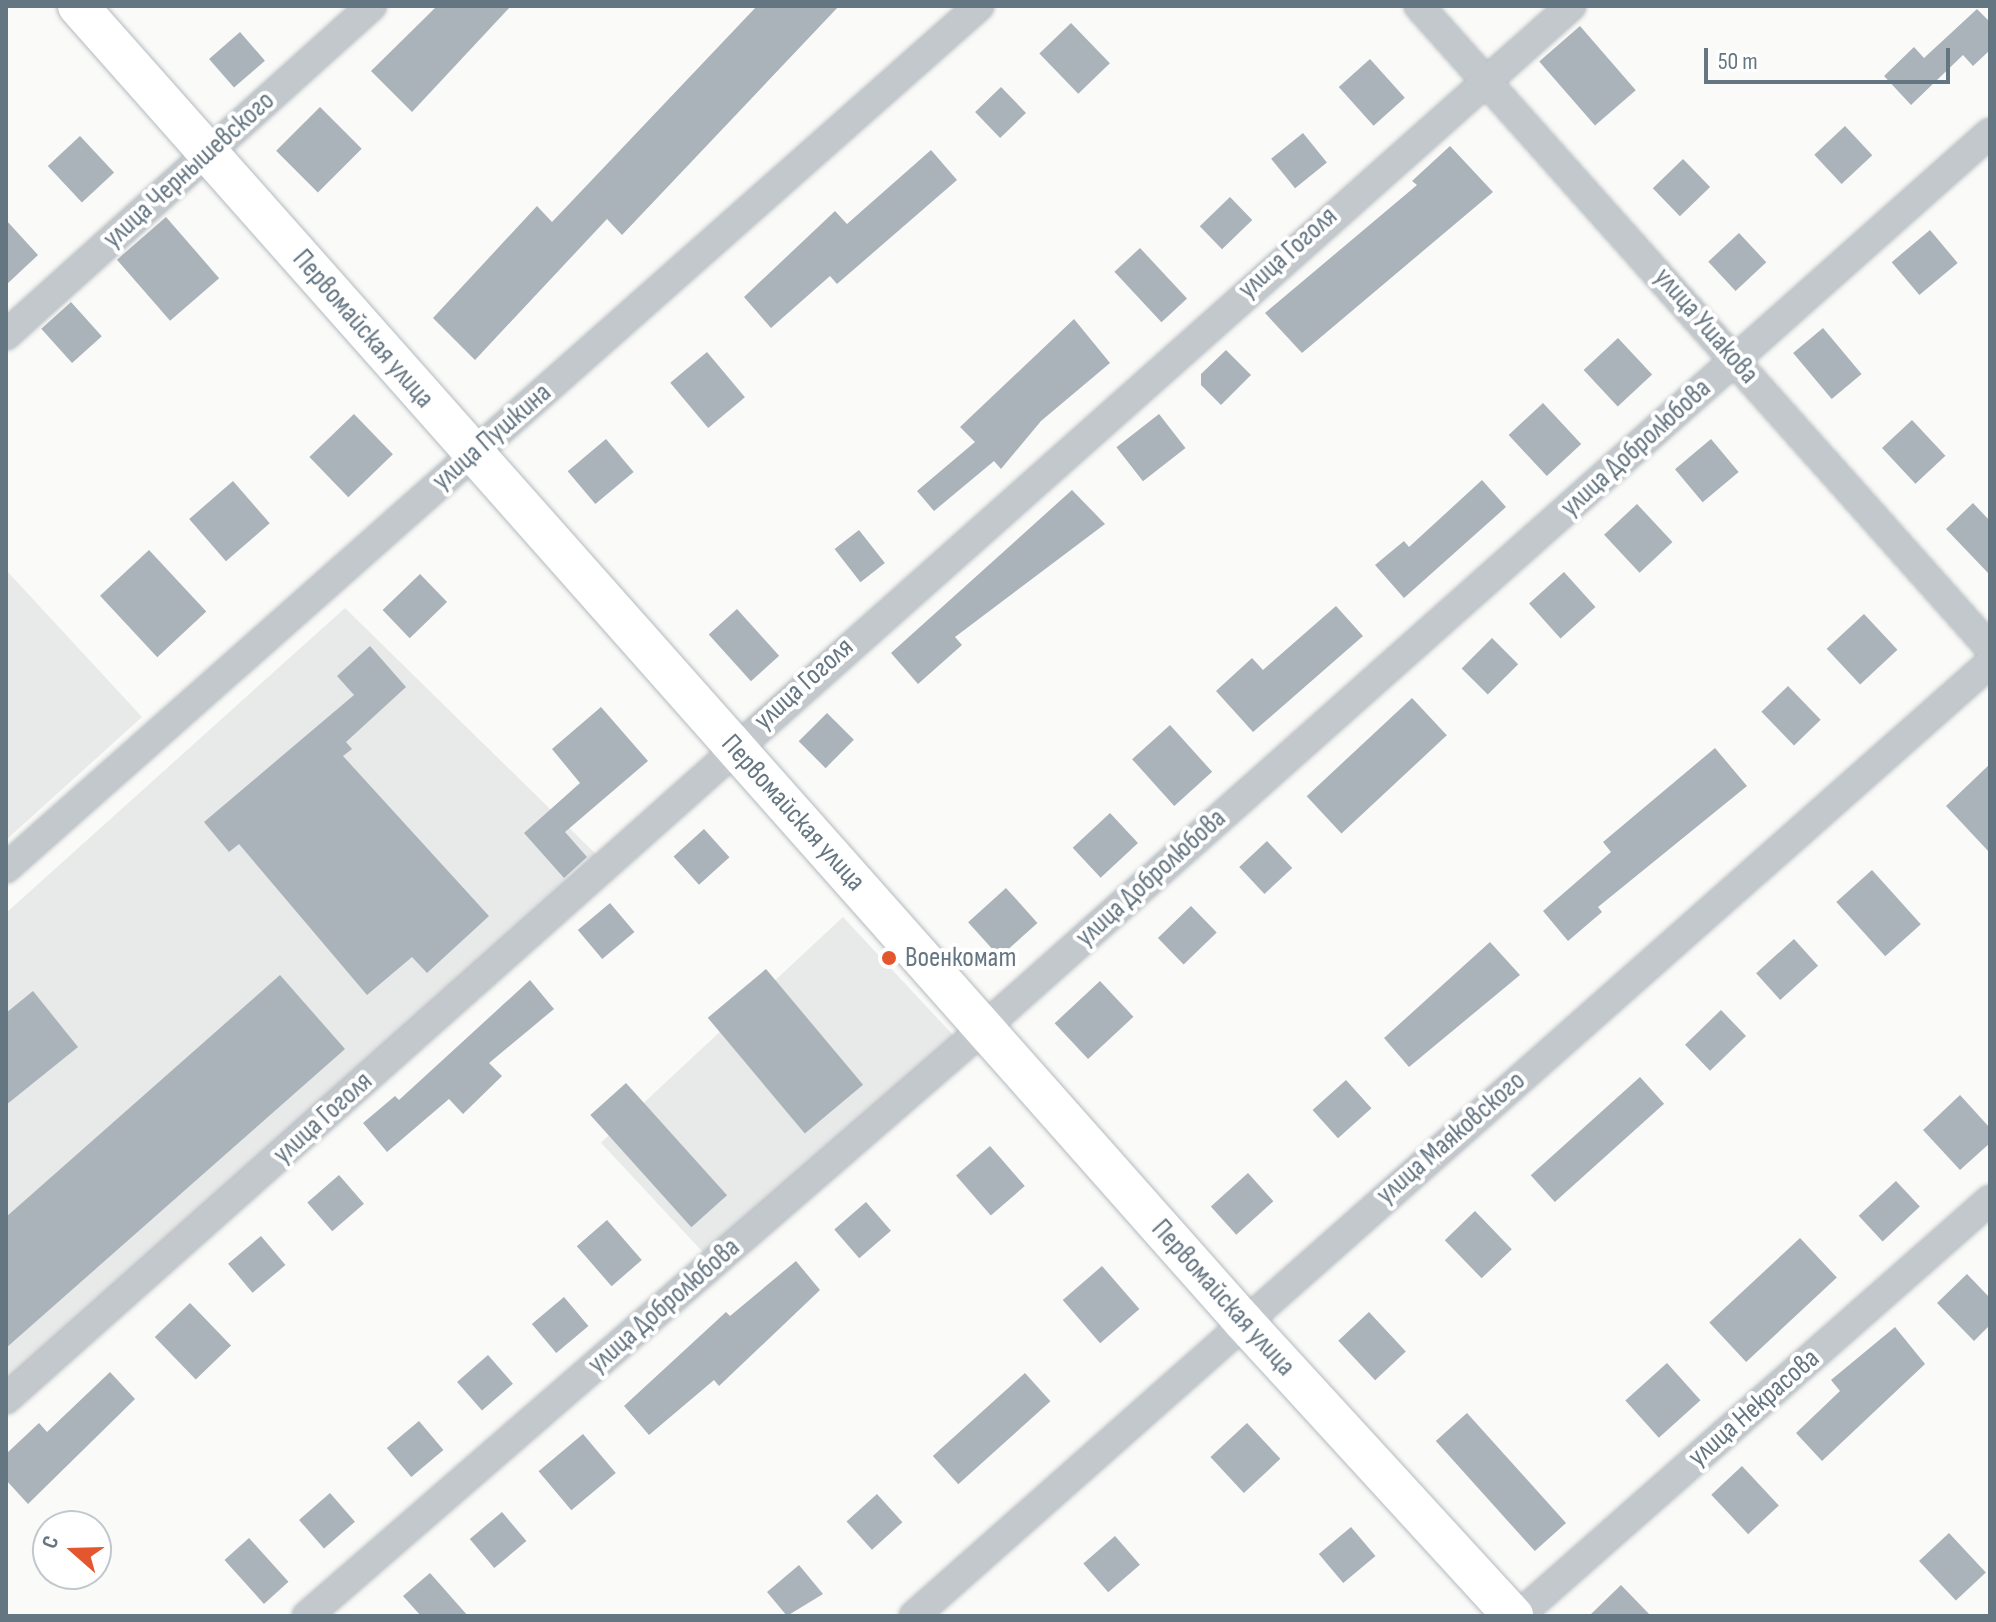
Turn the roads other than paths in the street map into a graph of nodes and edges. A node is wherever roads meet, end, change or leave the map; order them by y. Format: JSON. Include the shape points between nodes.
{"nodes":[{"id":1,"x":78,"y":6,"type":"edge"},
{"id":2,"x":372,"y":6,"type":"edge"},
{"id":3,"x":979,"y":6,"type":"edge"},
{"id":4,"x":1419,"y":6,"type":"edge"},
{"id":5,"x":1571,"y":6,"type":"edge"},
{"id":6,"x":1485,"y":76,"type":"junction"},
{"id":7,"x":1990,"y":133,"type":"edge"},
{"id":8,"x":207,"y":151,"type":"junction"},
{"id":9,"x":6,"y":335,"type":"edge"},
{"id":10,"x":1736,"y":359,"type":"junction"},
{"id":11,"x":472,"y":454,"type":"junction"},
{"id":12,"x":1990,"y":648,"type":"edge"},
{"id":13,"x":1990,"y":663,"type":"edge"},
{"id":14,"x":735,"y":748,"type":"junction"},
{"id":15,"x":6,"y":868,"type":"edge"},
{"id":16,"x":984,"y":1026,"type":"junction"},
{"id":17,"x":1990,"y":1200,"type":"edge"},
{"id":18,"x":1243,"y":1321,"type":"junction"},
{"id":19,"x":6,"y":1399,"type":"edge"},
{"id":20,"x":307,"y":1616,"type":"edge"},
{"id":21,"x":914,"y":1616,"type":"edge"},
{"id":22,"x":1516,"y":1616,"type":"edge"}],
"edges":[{"from":1,"to":8,"type":"street","name":"Первомайская улица"},
{"from":2,"to":8,"type":"street","name":"улица Чернышевского"},
{"from":3,"to":11,"type":"street","name":"улица Пушкина"},
{"from":4,"to":6,"type":"street","name":"улица Ушакова"},
{"from":5,"to":6,"type":"street","name":"улица Гоголя"},
{"from":6,"to":10,"type":"street","name":"улица Ушакова"},
{"from":6,"to":14,"type":"street","name":"улица Гоголя"},
{"from":7,"to":10,"type":"street","name":"улица Добролюбова"},
{"from":8,"to":9,"type":"street","name":"улица Чернышевского"},
{"from":8,"to":11,"type":"street","name":"Первомайская улица"},
{"from":10,"to":12,"type":"street","name":"улица Ушакова"},
{"from":10,"to":16,"type":"street","name":"улица Добролюбова"},
{"from":11,"to":14,"type":"street","name":"Первомайская улица"},
{"from":11,"to":15,"type":"street","name":"улица Пушкина"},
{"from":13,"to":18,"type":"street","name":"улица Маяковского"},
{"from":14,"to":16,"type":"street","name":"Первомайская улица"},
{"from":14,"to":19,"type":"street","name":"улица Гоголя"},
{"from":16,"to":18,"type":"street","name":"Первомайская улица"},
{"from":16,"to":20,"type":"street","name":"улица Добролюбова"},
{"from":17,"to":22,"type":"street","name":"улица Некрасова"},
{"from":18,"to":21,"type":"street","name":"улица Маяковского"},
{"from":18,"to":22,"type":"street","name":"Первомайская улица"}]}
